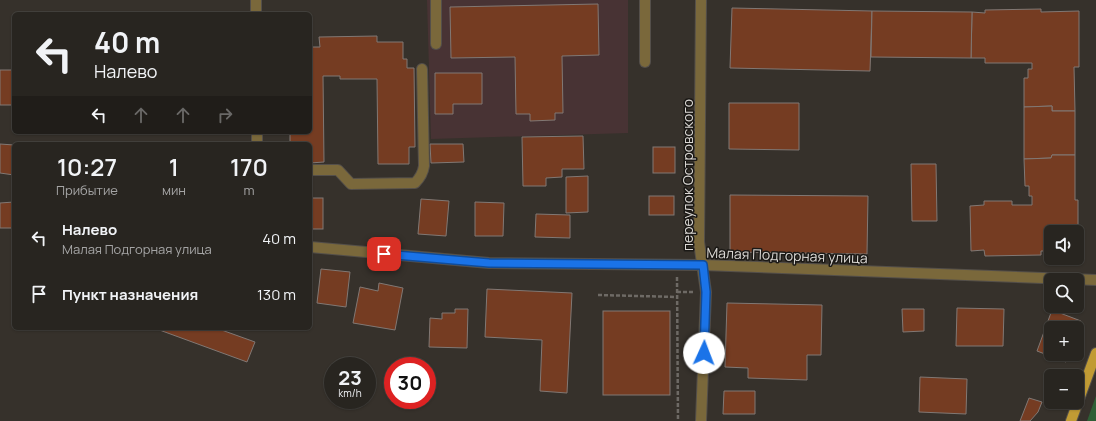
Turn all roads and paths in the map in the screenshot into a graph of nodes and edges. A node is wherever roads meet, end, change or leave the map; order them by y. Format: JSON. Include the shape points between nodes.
{"nodes":[{"id":1,"x":256,"y":0,"type":"edge"},
{"id":2,"x":436,"y":0,"type":"edge"},
{"id":3,"x":644,"y":0,"type":"edge"},
{"id":4,"x":701,"y":0,"type":"edge"},
{"id":5,"x":256,"y":12,"type":"edge"},
{"id":6,"x":436,"y":44,"type":"dead end"},
{"id":7,"x":645,"y":62,"type":"dead end"},
{"id":8,"x":422,"y":69,"type":"dead end"},
{"id":9,"x":312,"y":170,"type":"edge"},
{"id":10,"x":312,"y":247,"type":"edge"},
{"id":11,"x":677,"y":265,"type":"junction"},
{"id":12,"x":703,"y":265,"type":"junction"},
{"id":13,"x":1096,"y":280,"type":"edge"},
{"id":14,"x":598,"y":295,"type":"dead end"},
{"id":15,"x":677,"y":297,"type":"junction"},
{"id":16,"x":1096,"y":353,"type":"edge"},
{"id":17,"x":678,"y":421,"type":"edge"},
{"id":18,"x":702,"y":421,"type":"edge"},
{"id":19,"x":1071,"y":421,"type":"edge"}],
"edges":[{"from":1,"to":5,"type":"street"},
{"from":2,"to":6,"type":"street"},
{"from":3,"to":7,"type":"street"},
{"from":4,"to":12,"type":"street","name":"переулок Островского","via":[[699,242]]},
{"from":8,"to":9,"type":"street","via":[[424,171],[415,183],[351,184],[338,170]]},
{"from":10,"to":11,"type":"street","name":"Малая Подгорная улица","via":[[489,263]]},
{"from":11,"to":12,"type":"street","name":"Малая Подгорная улица"},
{"from":11,"to":15,"type":"path"},
{"from":12,"to":13,"type":"street","name":"Малая Подгорная улица"},
{"from":12,"to":18,"type":"street","name":"переулок Островского","via":[[706,292]]},
{"from":14,"to":15,"type":"path"},
{"from":15,"to":17,"type":"path"},
{"from":16,"to":19,"type":"main road"}]}
